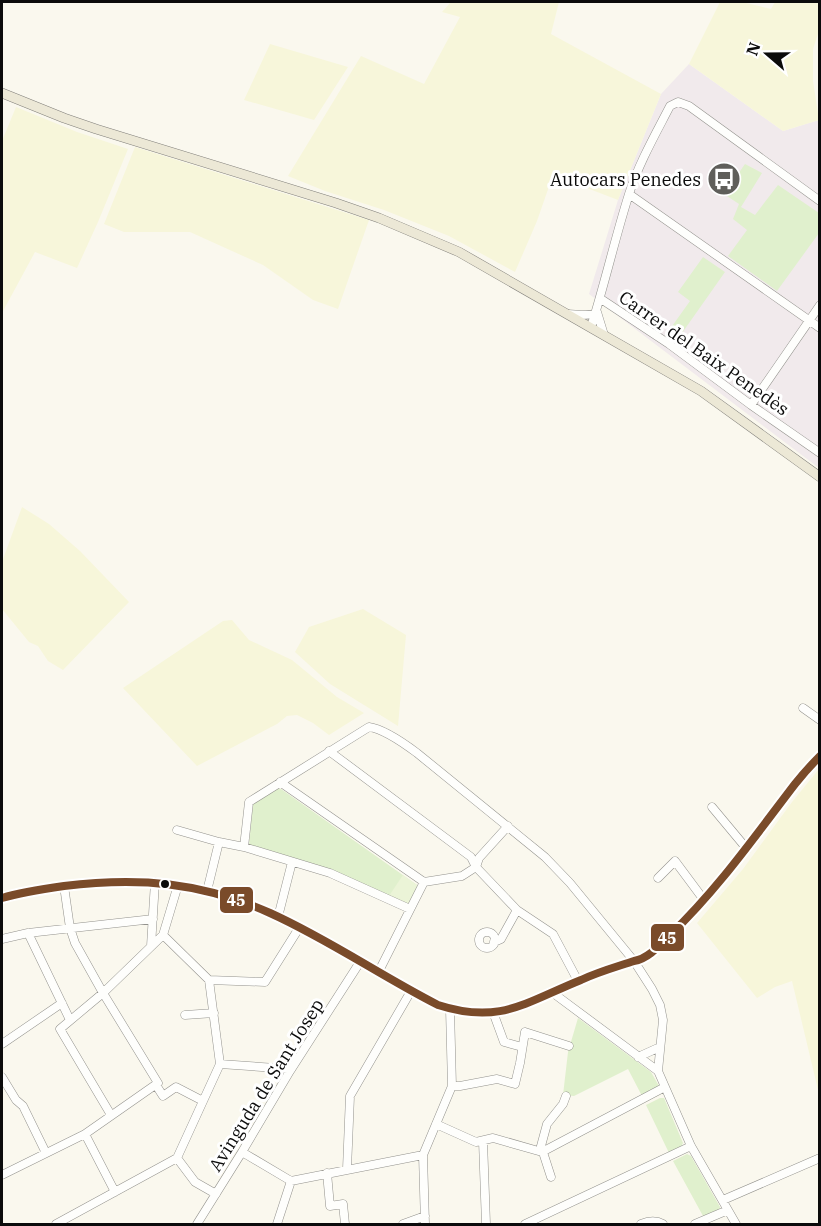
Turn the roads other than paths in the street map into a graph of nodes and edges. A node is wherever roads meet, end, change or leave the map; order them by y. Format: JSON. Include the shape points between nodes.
{"nodes":[{"id":1,"x":2,"y":93,"type":"edge"},
{"id":2,"x":629,"y":194,"type":"junction"},
{"id":3,"x":819,"y":201,"type":"edge"},
{"id":4,"x":600,"y":299,"type":"junction"},
{"id":5,"x":819,"y":305,"type":"edge"},
{"id":6,"x":596,"y":312,"type":"junction"},
{"id":7,"x":568,"y":314,"type":"junction"},
{"id":8,"x":809,"y":320,"type":"junction"},
{"id":9,"x":591,"y":327,"type":"junction"},
{"id":10,"x":819,"y":328,"type":"edge"},
{"id":11,"x":604,"y":335,"type":"junction"},
{"id":12,"x":751,"y":405,"type":"junction"},
{"id":13,"x":819,"y":453,"type":"edge"},
{"id":14,"x":819,"y":477,"type":"edge"},
{"id":15,"x":804,"y":708,"type":"dead end"},
{"id":16,"x":819,"y":720,"type":"edge"},
{"id":17,"x":329,"y":751,"type":"junction"},
{"id":18,"x":819,"y":756,"type":"edge"},
{"id":19,"x":280,"y":782,"type":"junction"},
{"id":20,"x":712,"y":807,"type":"dead end"},
{"id":21,"x":508,"y":826,"type":"junction"},
{"id":22,"x":177,"y":830,"type":"dead end"},
{"id":23,"x":219,"y":842,"type":"junction"},
{"id":24,"x":244,"y":847,"type":"junction"},
{"id":25,"x":747,"y":849,"type":"junction"},
{"id":26,"x":292,"y":862,"type":"junction"},
{"id":27,"x":476,"y":867,"type":"junction"},
{"id":28,"x":658,"y":878,"type":"dead end"},
{"id":29,"x":155,"y":882,"type":"junction"},
{"id":30,"x":424,"y":882,"type":"junction"},
{"id":31,"x":178,"y":885,"type":"junction"},
{"id":32,"x":64,"y":886,"type":"junction"},
{"id":33,"x":207,"y":891,"type":"junction"},
{"id":34,"x":2,"y":898,"type":"edge"},
{"id":35,"x":704,"y":900,"type":"junction"},
{"id":36,"x":410,"y":909,"type":"junction"},
{"id":37,"x":517,"y":910,"type":"junction"},
{"id":38,"x":278,"y":917,"type":"junction"},
{"id":39,"x":153,"y":919,"type":"junction"},
{"id":40,"x":70,"y":928,"type":"junction"},
{"id":41,"x":299,"y":928,"type":"junction"},
{"id":42,"x":28,"y":933,"type":"junction"},
{"id":43,"x":163,"y":935,"type":"junction"},
{"id":44,"x":2,"y":939,"type":"edge"},
{"id":45,"x":496,"y":939,"type":"dead end"},
{"id":46,"x":151,"y":946,"type":"junction"},
{"id":47,"x":634,"y":961,"type":"junction"},
{"id":48,"x":360,"y":962,"type":"junction"},
{"id":49,"x":378,"y":973,"type":"junction"},
{"id":50,"x":209,"y":980,"type":"junction"},
{"id":51,"x":578,"y":981,"type":"junction"},
{"id":52,"x":411,"y":991,"type":"junction"},
{"id":53,"x":103,"y":993,"type":"junction"},
{"id":54,"x":553,"y":993,"type":"junction"},
{"id":55,"x":62,"y":1003,"type":"junction"},
{"id":56,"x":450,"y":1009,"type":"junction"},
{"id":57,"x":493,"y":1012,"type":"junction"},
{"id":58,"x":214,"y":1013,"type":"junction"},
{"id":59,"x":185,"y":1015,"type":"dead end"},
{"id":60,"x":70,"y":1020,"type":"junction"},
{"id":61,"x":2,"y":1044,"type":"edge"},
{"id":62,"x":569,"y":1046,"type":"dead end"},
{"id":63,"x":522,"y":1047,"type":"junction"},
{"id":64,"x":660,"y":1047,"type":"junction"},
{"id":65,"x":638,"y":1057,"type":"junction"},
{"id":66,"x":220,"y":1064,"type":"junction"},
{"id":67,"x":291,"y":1069,"type":"junction"},
{"id":68,"x":658,"y":1071,"type":"junction"},
{"id":69,"x":2,"y":1077,"type":"edge"},
{"id":70,"x":157,"y":1084,"type":"junction"},
{"id":71,"x":452,"y":1086,"type":"junction"},
{"id":72,"x":665,"y":1087,"type":"junction"},
{"id":73,"x":566,"y":1096,"type":"dead end"},
{"id":74,"x":203,"y":1101,"type":"junction"},
{"id":75,"x":111,"y":1115,"type":"junction"},
{"id":76,"x":436,"y":1124,"type":"junction"},
{"id":77,"x":86,"y":1134,"type":"junction"},
{"id":78,"x":483,"y":1141,"type":"junction"},
{"id":79,"x":691,"y":1146,"type":"junction"},
{"id":80,"x":242,"y":1152,"type":"junction"},
{"id":81,"x":542,"y":1152,"type":"junction"},
{"id":82,"x":46,"y":1153,"type":"junction"},
{"id":83,"x":423,"y":1155,"type":"junction"},
{"id":84,"x":177,"y":1158,"type":"junction"},
{"id":85,"x":819,"y":1158,"type":"edge"},
{"id":86,"x":347,"y":1169,"type":"junction"},
{"id":87,"x":327,"y":1173,"type":"junction"},
{"id":88,"x":2,"y":1175,"type":"edge"},
{"id":89,"x":551,"y":1177,"type":"dead end"},
{"id":90,"x":291,"y":1181,"type":"junction"},
{"id":91,"x":115,"y":1192,"type":"junction"},
{"id":92,"x":216,"y":1194,"type":"junction"},
{"id":93,"x":723,"y":1200,"type":"junction"},
{"id":94,"x":728,"y":1210,"type":"junction"},
{"id":95,"x":425,"y":1220,"type":"edge"},
{"id":96,"x":546,"y":1221,"type":"edge"},
{"id":97,"x":56,"y":1224,"type":"edge"},
{"id":98,"x":197,"y":1224,"type":"edge"},
{"id":99,"x":277,"y":1224,"type":"edge"},
{"id":100,"x":345,"y":1224,"type":"edge"},
{"id":101,"x":403,"y":1224,"type":"edge"},
{"id":102,"x":486,"y":1224,"type":"edge"},
{"id":103,"x":525,"y":1224,"type":"edge"},
{"id":104,"x":642,"y":1224,"type":"edge"},
{"id":105,"x":663,"y":1224,"type":"edge"},
{"id":106,"x":695,"y":1224,"type":"edge"},
{"id":107,"x":736,"y":1224,"type":"edge"}],
"edges":[{"from":1,"to":7,"type":"main road","via":[[96,129],[379,218],[459,252]]},
{"from":2,"to":3,"type":"street","via":[[670,106],[678,102],[689,106]]},
{"from":2,"to":4,"type":"street"},
{"from":2,"to":8,"type":"street"},
{"from":4,"to":6,"type":"street"},
{"from":4,"to":12,"type":"street","name":"Carrer del Baix Penedès"},
{"from":5,"to":8,"type":"street"},
{"from":6,"to":7,"type":"street"},
{"from":6,"to":9,"type":"street"},
{"from":6,"to":11,"type":"street"},
{"from":7,"to":9,"type":"main road"},
{"from":8,"to":10,"type":"street"},
{"from":8,"to":12,"type":"street"},
{"from":9,"to":11,"type":"main road"},
{"from":11,"to":14,"type":"main road","via":[[701,391]]},
{"from":12,"to":13,"type":"street","name":"Carrer del Baix Penedès"},
{"from":15,"to":16,"type":"street"},
{"from":17,"to":19,"type":"street"},
{"from":17,"to":21,"type":"street","via":[[369,726],[374,727],[408,746]]},
{"from":17,"to":27,"type":"street","via":[[471,857]]},
{"from":18,"to":25,"type":"street"},
{"from":19,"to":24,"type":"street","via":[[249,802]]},
{"from":19,"to":30,"type":"street"},
{"from":20,"to":25,"type":"street"},
{"from":21,"to":27,"type":"street","via":[[479,858]]},
{"from":21,"to":47,"type":"street","via":[[570,882]]},
{"from":22,"to":23,"type":"street"},
{"from":23,"to":24,"type":"street"},
{"from":23,"to":33,"type":"street"},
{"from":24,"to":26,"type":"street"},
{"from":25,"to":35,"type":"street"},
{"from":26,"to":36,"type":"street","via":[[330,873]]},
{"from":26,"to":38,"type":"street"},
{"from":27,"to":30,"type":"street","via":[[462,876]]},
{"from":27,"to":37,"type":"street"},
{"from":28,"to":35,"type":"street","via":[[675,861]]},
{"from":29,"to":31,"type":"street"},
{"from":29,"to":32,"type":"street"},
{"from":29,"to":39,"type":"street"},
{"from":30,"to":36,"type":"street"},
{"from":31,"to":33,"type":"street"},
{"from":31,"to":43,"type":"street"},
{"from":32,"to":34,"type":"street"},
{"from":32,"to":40,"type":"street"},
{"from":33,"to":38,"type":"street"},
{"from":35,"to":47,"type":"street","via":[[649,955]]},
{"from":36,"to":49,"type":"street"},
{"from":37,"to":45,"type":"street"},
{"from":37,"to":51,"type":"street","via":[[553,934]]},
{"from":38,"to":41,"type":"street"},
{"from":39,"to":40,"type":"street"},
{"from":39,"to":46,"type":"street"},
{"from":40,"to":42,"type":"street"},
{"from":40,"to":53,"type":"street"},
{"from":41,"to":48,"type":"street"},
{"from":41,"to":50,"type":"street","via":[[266,982]]},
{"from":42,"to":44,"type":"street"},
{"from":42,"to":55,"type":"street"},
{"from":43,"to":46,"type":"street"},
{"from":43,"to":50,"type":"street"},
{"from":46,"to":53,"type":"street"},
{"from":47,"to":51,"type":"street"},
{"from":47,"to":64,"type":"street","via":[[660,1005]]},
{"from":48,"to":49,"type":"street"},
{"from":48,"to":67,"type":"street","name":"Avinguda de Sant Josep"},
{"from":49,"to":52,"type":"street"},
{"from":50,"to":58,"type":"street"},
{"from":51,"to":54,"type":"street"},
{"from":52,"to":56,"type":"street"},
{"from":52,"to":86,"type":"street","via":[[350,1096]]},
{"from":53,"to":60,"type":"street"},
{"from":53,"to":70,"type":"street"},
{"from":54,"to":57,"type":"street","via":[[518,1008]]},
{"from":54,"to":65,"type":"street"},
{"from":55,"to":60,"type":"street"},
{"from":55,"to":61,"type":"street"},
{"from":56,"to":57,"type":"street"},
{"from":56,"to":71,"type":"street"},
{"from":57,"to":63,"type":"street","via":[[504,1042]]},
{"from":58,"to":59,"type":"street"},
{"from":58,"to":66,"type":"street"},
{"from":60,"to":75,"type":"street","via":[[60,1029]]},
{"from":62,"to":63,"type":"street","via":[[525,1032]]},
{"from":63,"to":71,"type":"street","via":[[515,1084],[496,1079]]},
{"from":64,"to":65,"type":"street"},
{"from":64,"to":68,"type":"street"},
{"from":65,"to":68,"type":"street"},
{"from":66,"to":67,"type":"street"},
{"from":66,"to":74,"type":"street"},
{"from":67,"to":80,"type":"street","name":"Avinguda de Sant Josep"},
{"from":68,"to":72,"type":"street"},
{"from":69,"to":82,"type":"street","via":[[23,1106]]},
{"from":70,"to":74,"type":"street","via":[[163,1096],[176,1087]]},
{"from":70,"to":75,"type":"street"},
{"from":71,"to":76,"type":"street"},
{"from":72,"to":79,"type":"street"},
{"from":72,"to":81,"type":"street"},
{"from":73,"to":81,"type":"street","via":[[547,1124]]},
{"from":74,"to":84,"type":"street"},
{"from":75,"to":77,"type":"street"},
{"from":76,"to":78,"type":"street","via":[[476,1142]]},
{"from":76,"to":83,"type":"street"},
{"from":77,"to":82,"type":"street"},
{"from":77,"to":91,"type":"street"},
{"from":78,"to":81,"type":"street","via":[[494,1138]]},
{"from":78,"to":102,"type":"street"},
{"from":79,"to":93,"type":"street"},
{"from":79,"to":96,"type":"street"},
{"from":80,"to":90,"type":"street"},
{"from":80,"to":92,"type":"street","name":"Avinguda de Sant Josep"},
{"from":81,"to":89,"type":"street"},
{"from":82,"to":88,"type":"street"},
{"from":83,"to":86,"type":"street"},
{"from":83,"to":95,"type":"street"},
{"from":84,"to":91,"type":"street"},
{"from":84,"to":92,"type":"street","via":[[195,1182]]},
{"from":85,"to":93,"type":"street"},
{"from":86,"to":87,"type":"street"},
{"from":87,"to":90,"type":"street"},
{"from":87,"to":100,"type":"street","via":[[330,1206],[343,1204]]},
{"from":90,"to":99,"type":"street"},
{"from":91,"to":97,"type":"street"},
{"from":92,"to":98,"type":"street","name":"Avinguda de Sant Josep"},
{"from":93,"to":94,"type":"street"},
{"from":94,"to":106,"type":"street"},
{"from":94,"to":107,"type":"street"},
{"from":95,"to":101,"type":"street"},
{"from":96,"to":103,"type":"street"},
{"from":104,"to":105,"type":"street"}]}
